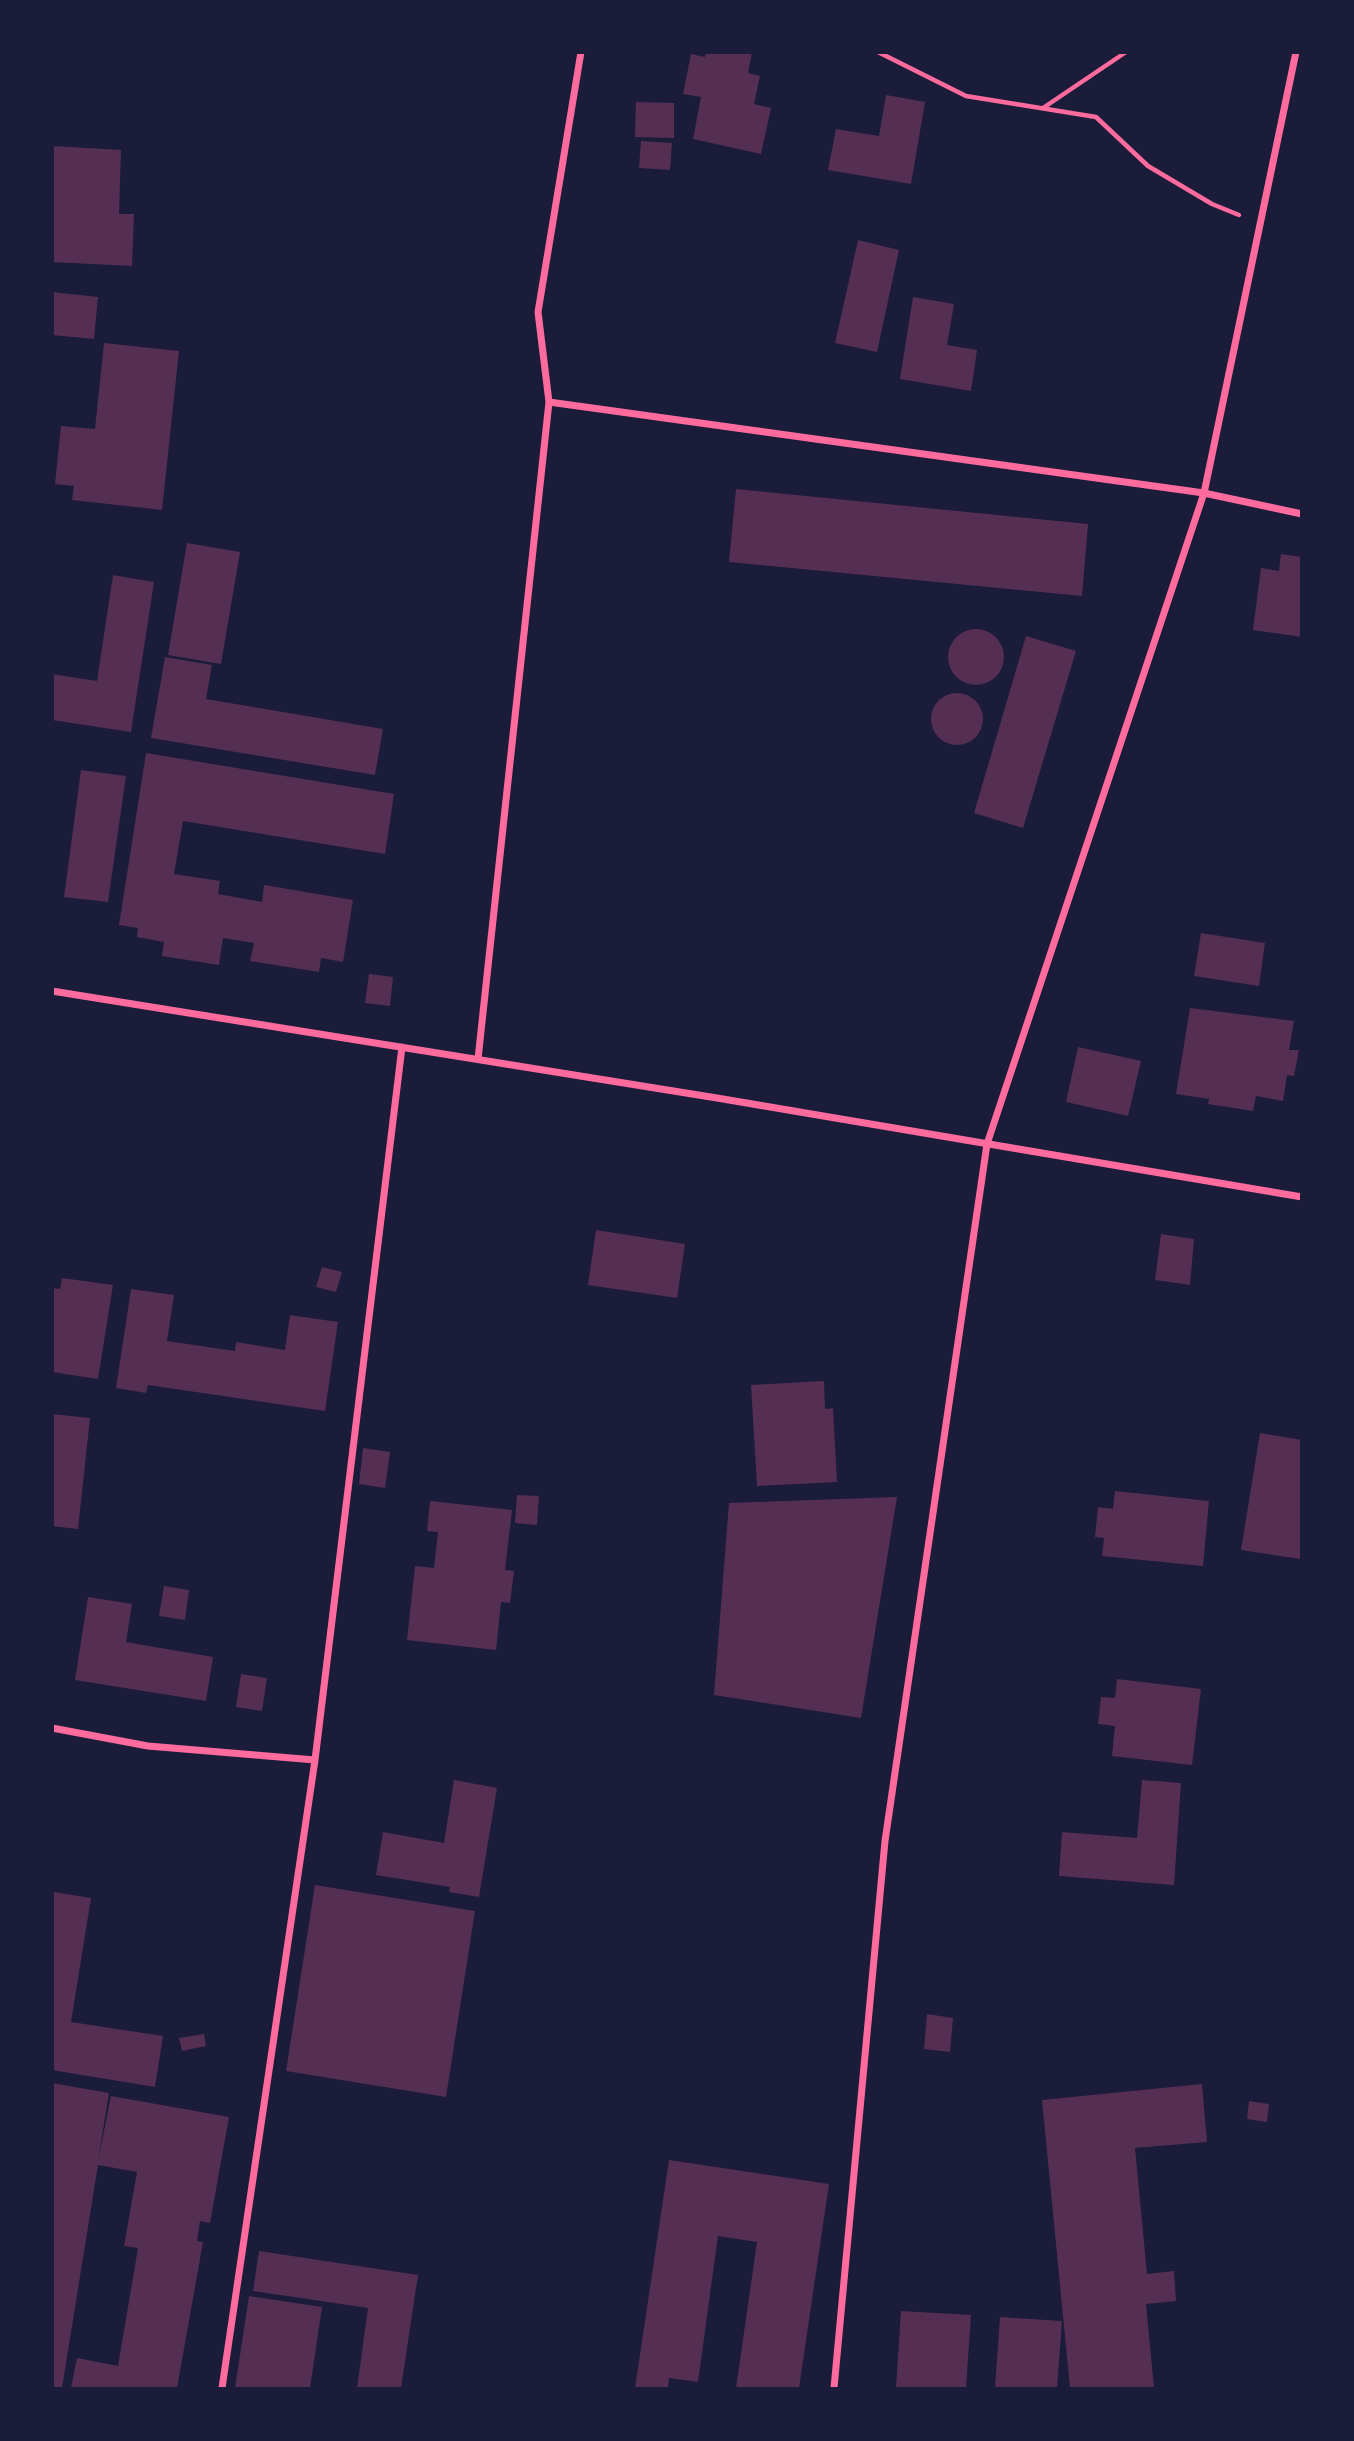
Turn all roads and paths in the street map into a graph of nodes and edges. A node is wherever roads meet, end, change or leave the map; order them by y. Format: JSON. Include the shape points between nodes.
{"nodes":[{"id":1,"x":581,"y":52,"type":"edge"},
{"id":2,"x":878,"y":52,"type":"edge"},
{"id":3,"x":1126,"y":52,"type":"edge"},
{"id":4,"x":1296,"y":52,"type":"edge"},
{"id":5,"x":1042,"y":108,"type":"junction"},
{"id":6,"x":1260,"y":223,"type":"junction"},
{"id":7,"x":549,"y":402,"type":"junction"},
{"id":8,"x":1204,"y":493,"type":"junction"},
{"id":9,"x":1301,"y":514,"type":"edge"},
{"id":10,"x":52,"y":991,"type":"edge"},
{"id":11,"x":402,"y":1047,"type":"junction"},
{"id":12,"x":478,"y":1059,"type":"junction"},
{"id":13,"x":987,"y":1144,"type":"junction"},
{"id":14,"x":1301,"y":1197,"type":"edge"},
{"id":15,"x":52,"y":1728,"type":"edge"},
{"id":16,"x":315,"y":1760,"type":"junction"},
{"id":17,"x":222,"y":2389,"type":"edge"},
{"id":18,"x":834,"y":2389,"type":"edge"}],
"edges":[{"from":1,"to":7,"type":"street","via":[[538,312]]},
{"from":2,"to":5,"type":"path","via":[[966,96]]},
{"from":3,"to":5,"type":"path"},
{"from":4,"to":6,"type":"street"},
{"from":5,"to":6,"type":"path","via":[[1096,117],[1148,166],[1212,205]]},
{"from":6,"to":8,"type":"street"},
{"from":7,"to":8,"type":"street"},
{"from":7,"to":12,"type":"street"},
{"from":8,"to":9,"type":"street"},
{"from":8,"to":13,"type":"street"},
{"from":10,"to":11,"type":"street"},
{"from":11,"to":12,"type":"street"},
{"from":11,"to":16,"type":"street"},
{"from":12,"to":13,"type":"street"},
{"from":13,"to":14,"type":"street"},
{"from":13,"to":18,"type":"street","via":[[884,1841]]},
{"from":15,"to":16,"type":"street","via":[[148,1746]]},
{"from":16,"to":17,"type":"street"}]}
